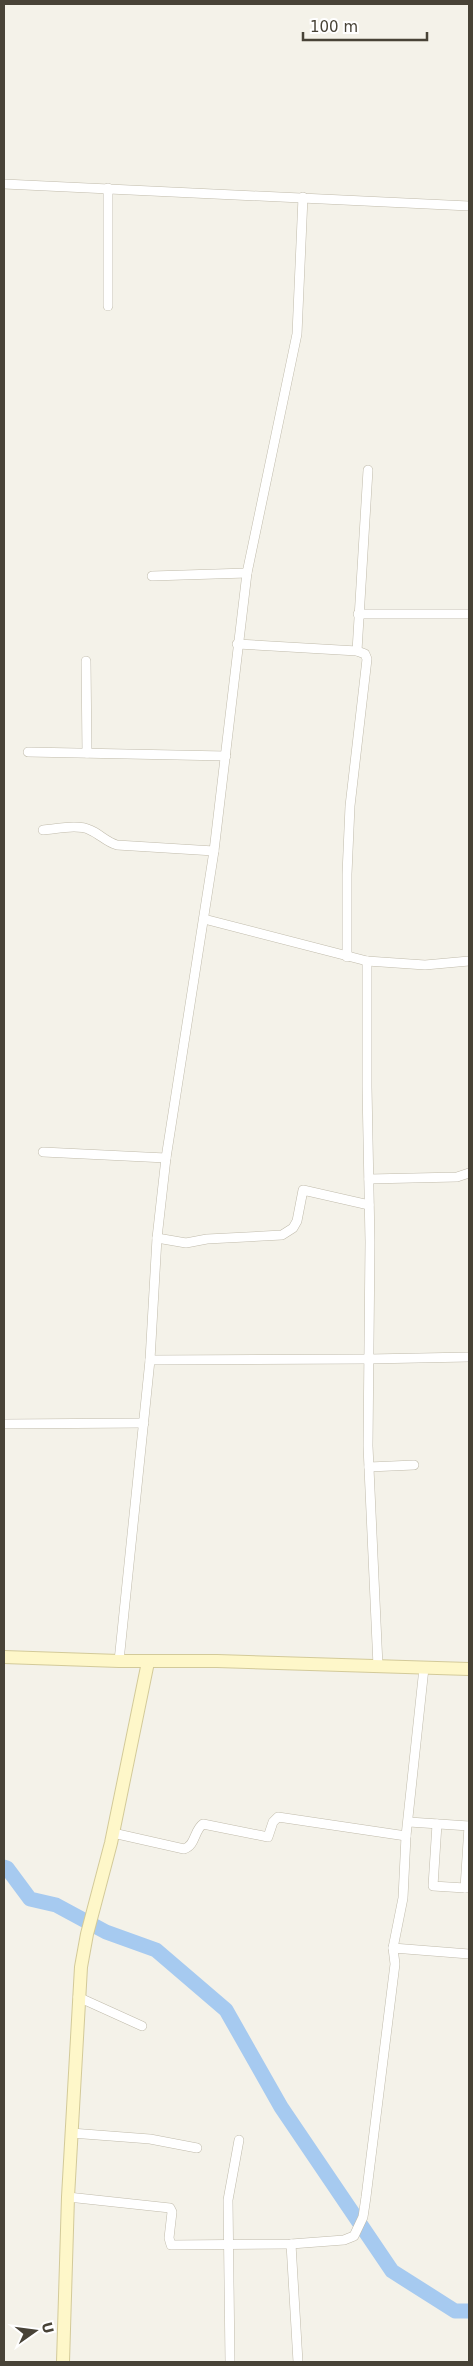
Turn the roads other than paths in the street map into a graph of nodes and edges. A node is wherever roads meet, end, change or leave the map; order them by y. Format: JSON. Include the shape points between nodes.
{"nodes":[{"id":1,"x":4,"y":184,"type":"edge"},
{"id":2,"x":108,"y":188,"type":"junction"},
{"id":3,"x":303,"y":197,"type":"junction"},
{"id":4,"x":469,"y":206,"type":"edge"},
{"id":5,"x":108,"y":306,"type":"dead end"},
{"id":6,"x":368,"y":470,"type":"dead end"},
{"id":7,"x":247,"y":573,"type":"junction"},
{"id":8,"x":152,"y":576,"type":"dead end"},
{"id":9,"x":358,"y":614,"type":"junction"},
{"id":10,"x":469,"y":614,"type":"edge"},
{"id":11,"x":237,"y":644,"type":"junction"},
{"id":12,"x":357,"y":651,"type":"junction"},
{"id":13,"x":86,"y":661,"type":"dead end"},
{"id":14,"x":28,"y":752,"type":"dead end"},
{"id":15,"x":88,"y":752,"type":"junction"},
{"id":16,"x":226,"y":756,"type":"junction"},
{"id":17,"x":43,"y":830,"type":"dead end"},
{"id":18,"x":214,"y":851,"type":"junction"},
{"id":19,"x":204,"y":919,"type":"junction"},
{"id":20,"x":348,"y":957,"type":"junction"},
{"id":21,"x":367,"y":961,"type":"junction"},
{"id":22,"x":469,"y":961,"type":"edge"},
{"id":23,"x":43,"y":1152,"type":"dead end"},
{"id":24,"x":166,"y":1158,"type":"junction"},
{"id":25,"x":469,"y":1173,"type":"edge"},
{"id":26,"x":368,"y":1179,"type":"junction"},
{"id":27,"x":369,"y":1205,"type":"junction"},
{"id":28,"x":157,"y":1238,"type":"junction"},
{"id":29,"x":469,"y":1357,"type":"edge"},
{"id":30,"x":150,"y":1360,"type":"junction"},
{"id":31,"x":369,"y":1360,"type":"junction"},
{"id":32,"x":144,"y":1423,"type":"junction"},
{"id":33,"x":4,"y":1424,"type":"edge"},
{"id":34,"x":414,"y":1465,"type":"dead end"},
{"id":35,"x":369,"y":1467,"type":"junction"},
{"id":36,"x":4,"y":1657,"type":"edge"},
{"id":37,"x":119,"y":1661,"type":"junction"},
{"id":38,"x":148,"y":1662,"type":"junction"},
{"id":39,"x":378,"y":1666,"type":"junction"},
{"id":40,"x":424,"y":1668,"type":"junction"},
{"id":41,"x":469,"y":1669,"type":"edge"},
{"id":42,"x":409,"y":1822,"type":"junction"},
{"id":43,"x":437,"y":1824,"type":"junction"},
{"id":44,"x":469,"y":1826,"type":"edge"},
{"id":45,"x":113,"y":1833,"type":"junction"},
{"id":46,"x":406,"y":1836,"type":"junction"},
{"id":47,"x":468,"y":1859,"type":"edge"},
{"id":48,"x":467,"y":1888,"type":"edge"},
{"id":49,"x":393,"y":1948,"type":"junction"},
{"id":50,"x":469,"y":1954,"type":"edge"},
{"id":51,"x":78,"y":1997,"type":"junction"},
{"id":52,"x":142,"y":2026,"type":"dead end"},
{"id":53,"x":71,"y":2132,"type":"junction"},
{"id":54,"x":239,"y":2140,"type":"dead end"},
{"id":55,"x":197,"y":2148,"type":"dead end"},
{"id":56,"x":68,"y":2196,"type":"junction"},
{"id":57,"x":228,"y":2244,"type":"junction"},
{"id":58,"x":291,"y":2244,"type":"junction"},
{"id":59,"x":63,"y":2362,"type":"edge"},
{"id":60,"x":230,"y":2362,"type":"edge"},
{"id":61,"x":298,"y":2362,"type":"edge"}],
"edges":[{"from":1,"to":2,"type":"street"},
{"from":2,"to":3,"type":"street"},
{"from":2,"to":5,"type":"street"},
{"from":3,"to":4,"type":"street"},
{"from":3,"to":7,"type":"street","via":[[297,334]]},
{"from":6,"to":9,"type":"street"},
{"from":7,"to":8,"type":"street"},
{"from":7,"to":11,"type":"street"},
{"from":9,"to":10,"type":"street"},
{"from":9,"to":12,"type":"street"},
{"from":11,"to":12,"type":"street"},
{"from":11,"to":16,"type":"street"},
{"from":12,"to":20,"type":"street","via":[[365,654],[367,664],[350,806]]},
{"from":13,"to":15,"type":"street"},
{"from":14,"to":15,"type":"street"},
{"from":15,"to":16,"type":"street"},
{"from":16,"to":18,"type":"street"},
{"from":17,"to":18,"type":"street","via":[[83,828],[117,845]]},
{"from":18,"to":19,"type":"street"},
{"from":19,"to":20,"type":"street"},
{"from":19,"to":24,"type":"street"},
{"from":20,"to":21,"type":"street"},
{"from":21,"to":22,"type":"street","via":[[425,965]]},
{"from":21,"to":26,"type":"street"},
{"from":23,"to":24,"type":"street"},
{"from":24,"to":28,"type":"street"},
{"from":25,"to":26,"type":"street","via":[[457,1177]]},
{"from":26,"to":27,"type":"street"},
{"from":27,"to":28,"type":"street","via":[[303,1190],[297,1221],[282,1235],[186,1243]]},
{"from":27,"to":31,"type":"street"},
{"from":28,"to":30,"type":"street"},
{"from":29,"to":31,"type":"street"},
{"from":30,"to":31,"type":"street"},
{"from":30,"to":32,"type":"street"},
{"from":31,"to":35,"type":"street"},
{"from":32,"to":33,"type":"street"},
{"from":32,"to":37,"type":"street"},
{"from":34,"to":35,"type":"street"},
{"from":35,"to":39,"type":"street"},
{"from":36,"to":37,"type":"street"},
{"from":37,"to":38,"type":"street"},
{"from":38,"to":39,"type":"street","via":[[217,1660]]},
{"from":38,"to":45,"type":"street"},
{"from":39,"to":40,"type":"street"},
{"from":40,"to":41,"type":"street"},
{"from":40,"to":42,"type":"street"},
{"from":42,"to":43,"type":"street"},
{"from":42,"to":46,"type":"street"},
{"from":43,"to":44,"type":"street"},
{"from":43,"to":48,"type":"street","via":[[433,1886]]},
{"from":44,"to":47,"type":"street"},
{"from":45,"to":46,"type":"street","via":[[184,1849],[190,1846],[198,1827],[203,1824],[262,1838],[271,1835],[278,1818]]},
{"from":45,"to":51,"type":"street","via":[[87,1934]]},
{"from":46,"to":49,"type":"street","via":[[403,1898]]},
{"from":47,"to":48,"type":"street"},
{"from":49,"to":50,"type":"street"},
{"from":49,"to":58,"type":"street","via":[[395,1964],[386,2043],[366,2197],[358,2231],[344,2240]]},
{"from":51,"to":52,"type":"street"},
{"from":51,"to":53,"type":"street"},
{"from":53,"to":55,"type":"street","via":[[141,2138]]},
{"from":53,"to":56,"type":"street"},
{"from":54,"to":57,"type":"street","via":[[230,2180]]},
{"from":56,"to":57,"type":"street","via":[[170,2208],[171,2245]]},
{"from":56,"to":59,"type":"street"},
{"from":57,"to":58,"type":"street"},
{"from":57,"to":60,"type":"street"},
{"from":58,"to":61,"type":"street"}]}
